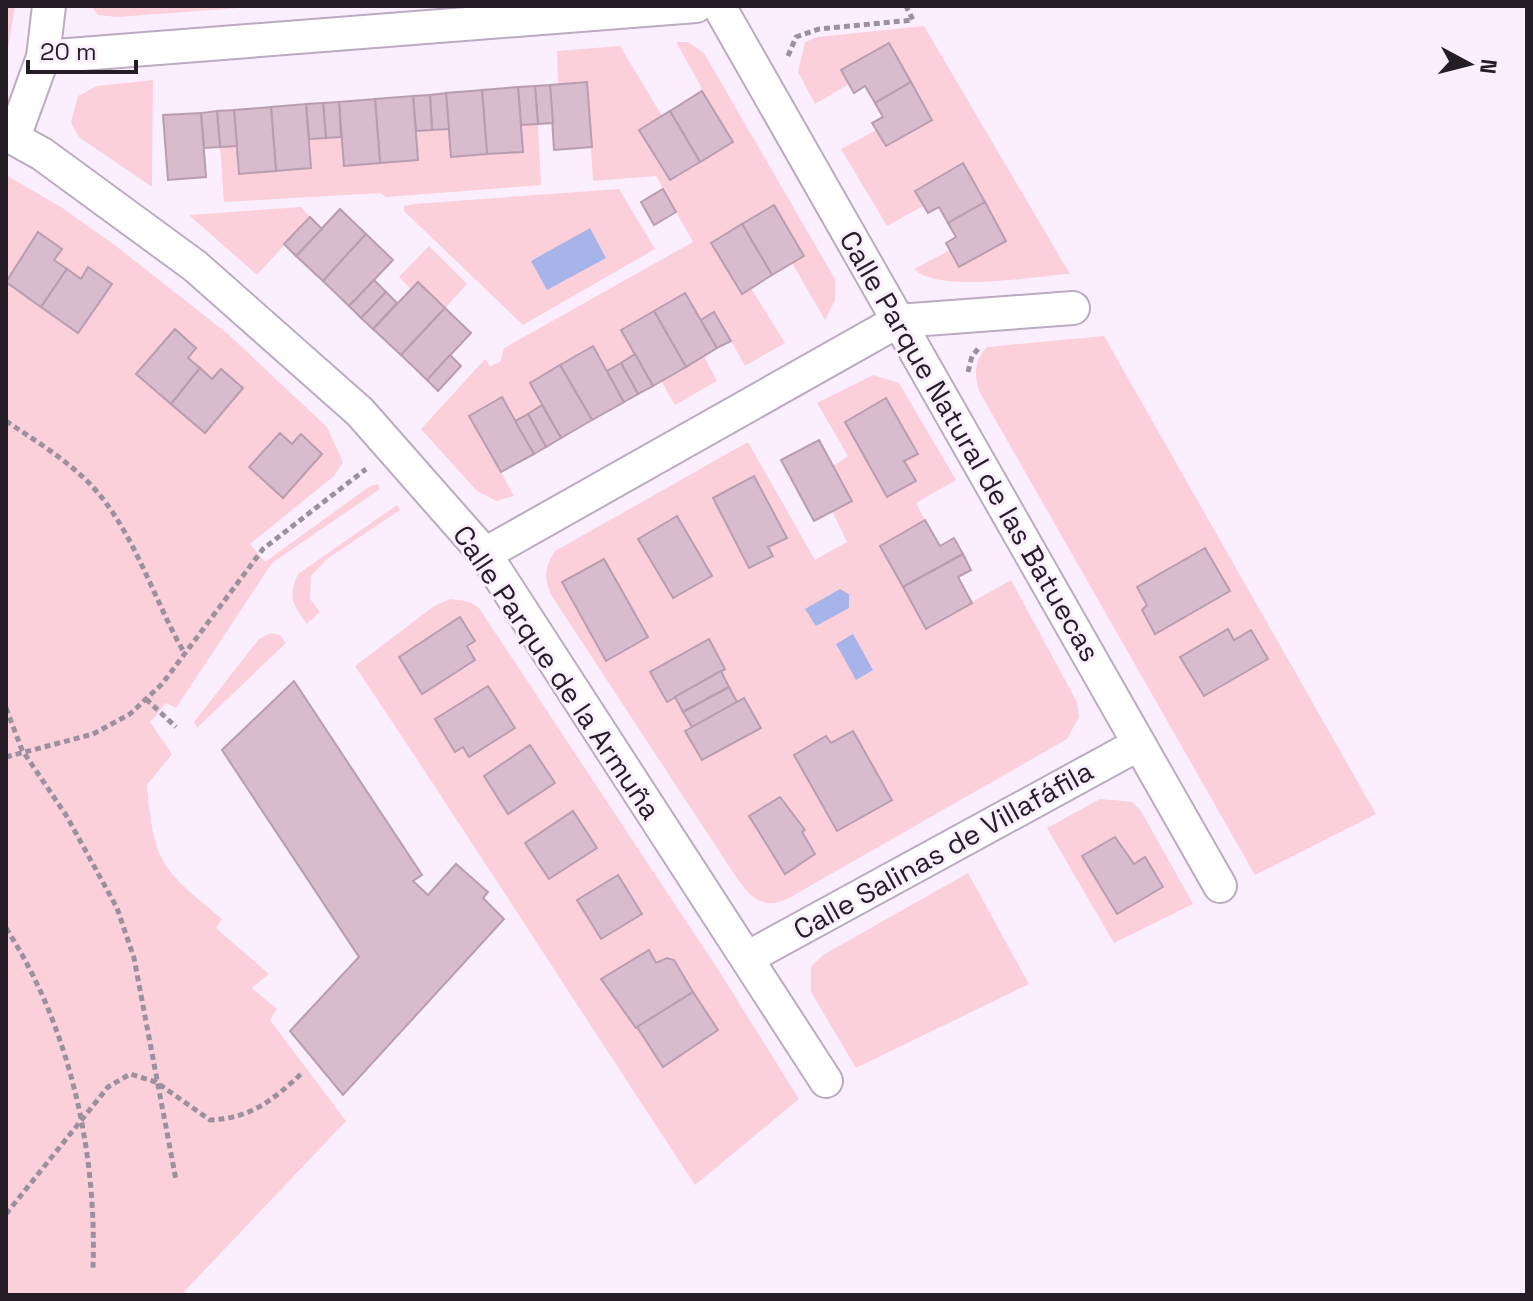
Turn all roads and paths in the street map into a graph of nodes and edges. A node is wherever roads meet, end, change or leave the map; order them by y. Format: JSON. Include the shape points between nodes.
{"nodes":[{"id":1,"x":49,"y":6,"type":"edge"},
{"id":2,"x":696,"y":6,"type":"edge"},
{"id":3,"x":719,"y":6,"type":"edge"},
{"id":4,"x":906,"y":6,"type":"edge"},
{"id":5,"x":43,"y":57,"type":"junction"},
{"id":6,"x":790,"y":65,"type":"dead end"},
{"id":7,"x":10,"y":136,"type":"edge"},
{"id":8,"x":1073,"y":308,"type":"dead end"},
{"id":9,"x":898,"y":321,"type":"junction"},
{"id":10,"x":984,"y":341,"type":"dead end"},
{"id":11,"x":967,"y":377,"type":"dead end"},
{"id":12,"x":6,"y":421,"type":"edge"},
{"id":13,"x":360,"y":458,"type":"dead end"},
{"id":14,"x":369,"y":467,"type":"junction"},
{"id":15,"x":377,"y":476,"type":"dead end"},
{"id":16,"x":485,"y":554,"type":"junction"},
{"id":17,"x":185,"y":654,"type":"junction"},
{"id":18,"x":146,"y":699,"type":"junction"},
{"id":19,"x":6,"y":708,"type":"edge"},
{"id":20,"x":176,"y":727,"type":"dead end"},
{"id":21,"x":1139,"y":744,"type":"junction"},
{"id":22,"x":22,"y":750,"type":"junction"},
{"id":23,"x":6,"y":757,"type":"edge"},
{"id":24,"x":1220,"y":886,"type":"dead end"},
{"id":25,"x":6,"y":928,"type":"edge"},
{"id":26,"x":747,"y":958,"type":"junction"},
{"id":27,"x":302,"y":1073,"type":"dead end"},
{"id":28,"x":826,"y":1081,"type":"dead end"},
{"id":29,"x":156,"y":1082,"type":"junction"},
{"id":30,"x":81,"y":1124,"type":"junction"},
{"id":31,"x":176,"y":1180,"type":"dead end"},
{"id":32,"x":6,"y":1214,"type":"edge"},
{"id":33,"x":93,"y":1268,"type":"dead end"}],
"edges":[{"from":1,"to":5,"type":"street"},
{"from":2,"to":5,"type":"street"},
{"from":3,"to":9,"type":"street","name":"Calle Parque Natural de las Batuecas"},
{"from":4,"to":6,"type":"path","via":[[913,20],[819,29],[796,37]]},
{"from":5,"to":7,"type":"street"},
{"from":7,"to":16,"type":"street","name":"Calle Parque de la Armuña","via":[[195,266],[360,412]]},
{"from":8,"to":9,"type":"street"},
{"from":9,"to":16,"type":"street"},
{"from":9,"to":21,"type":"street","name":"Calle Parque Natural de las Batuecas"},
{"from":10,"to":11,"type":"path","via":[[972,356]]},
{"from":12,"to":17,"type":"path","via":[[87,480],[123,529]]},
{"from":13,"to":14,"type":"path"},
{"from":14,"to":15,"type":"path"},
{"from":14,"to":17,"type":"path","via":[[263,549]]},
{"from":16,"to":26,"type":"street","name":"Calle Parque de la Armuña"},
{"from":17,"to":18,"type":"path"},
{"from":18,"to":20,"type":"path"},
{"from":18,"to":22,"type":"path","via":[[93,734]]},
{"from":19,"to":22,"type":"path"},
{"from":21,"to":24,"type":"street","name":"Calle Parque Natural de las Batuecas"},
{"from":21,"to":26,"type":"street","name":"Calle Salinas de Villafáfila"},
{"from":22,"to":23,"type":"path"},
{"from":22,"to":29,"type":"path","via":[[66,815],[117,908],[134,958]]},
{"from":25,"to":30,"type":"path","via":[[48,1005]]},
{"from":26,"to":28,"type":"street","name":"Calle Parque de la Armuña"},
{"from":27,"to":29,"type":"path","via":[[251,1114],[210,1120]]},
{"from":29,"to":30,"type":"path","via":[[130,1074],[108,1087]]},
{"from":29,"to":31,"type":"path"},
{"from":30,"to":32,"type":"path"},
{"from":30,"to":33,"type":"path","via":[[95,1215]]}]}
